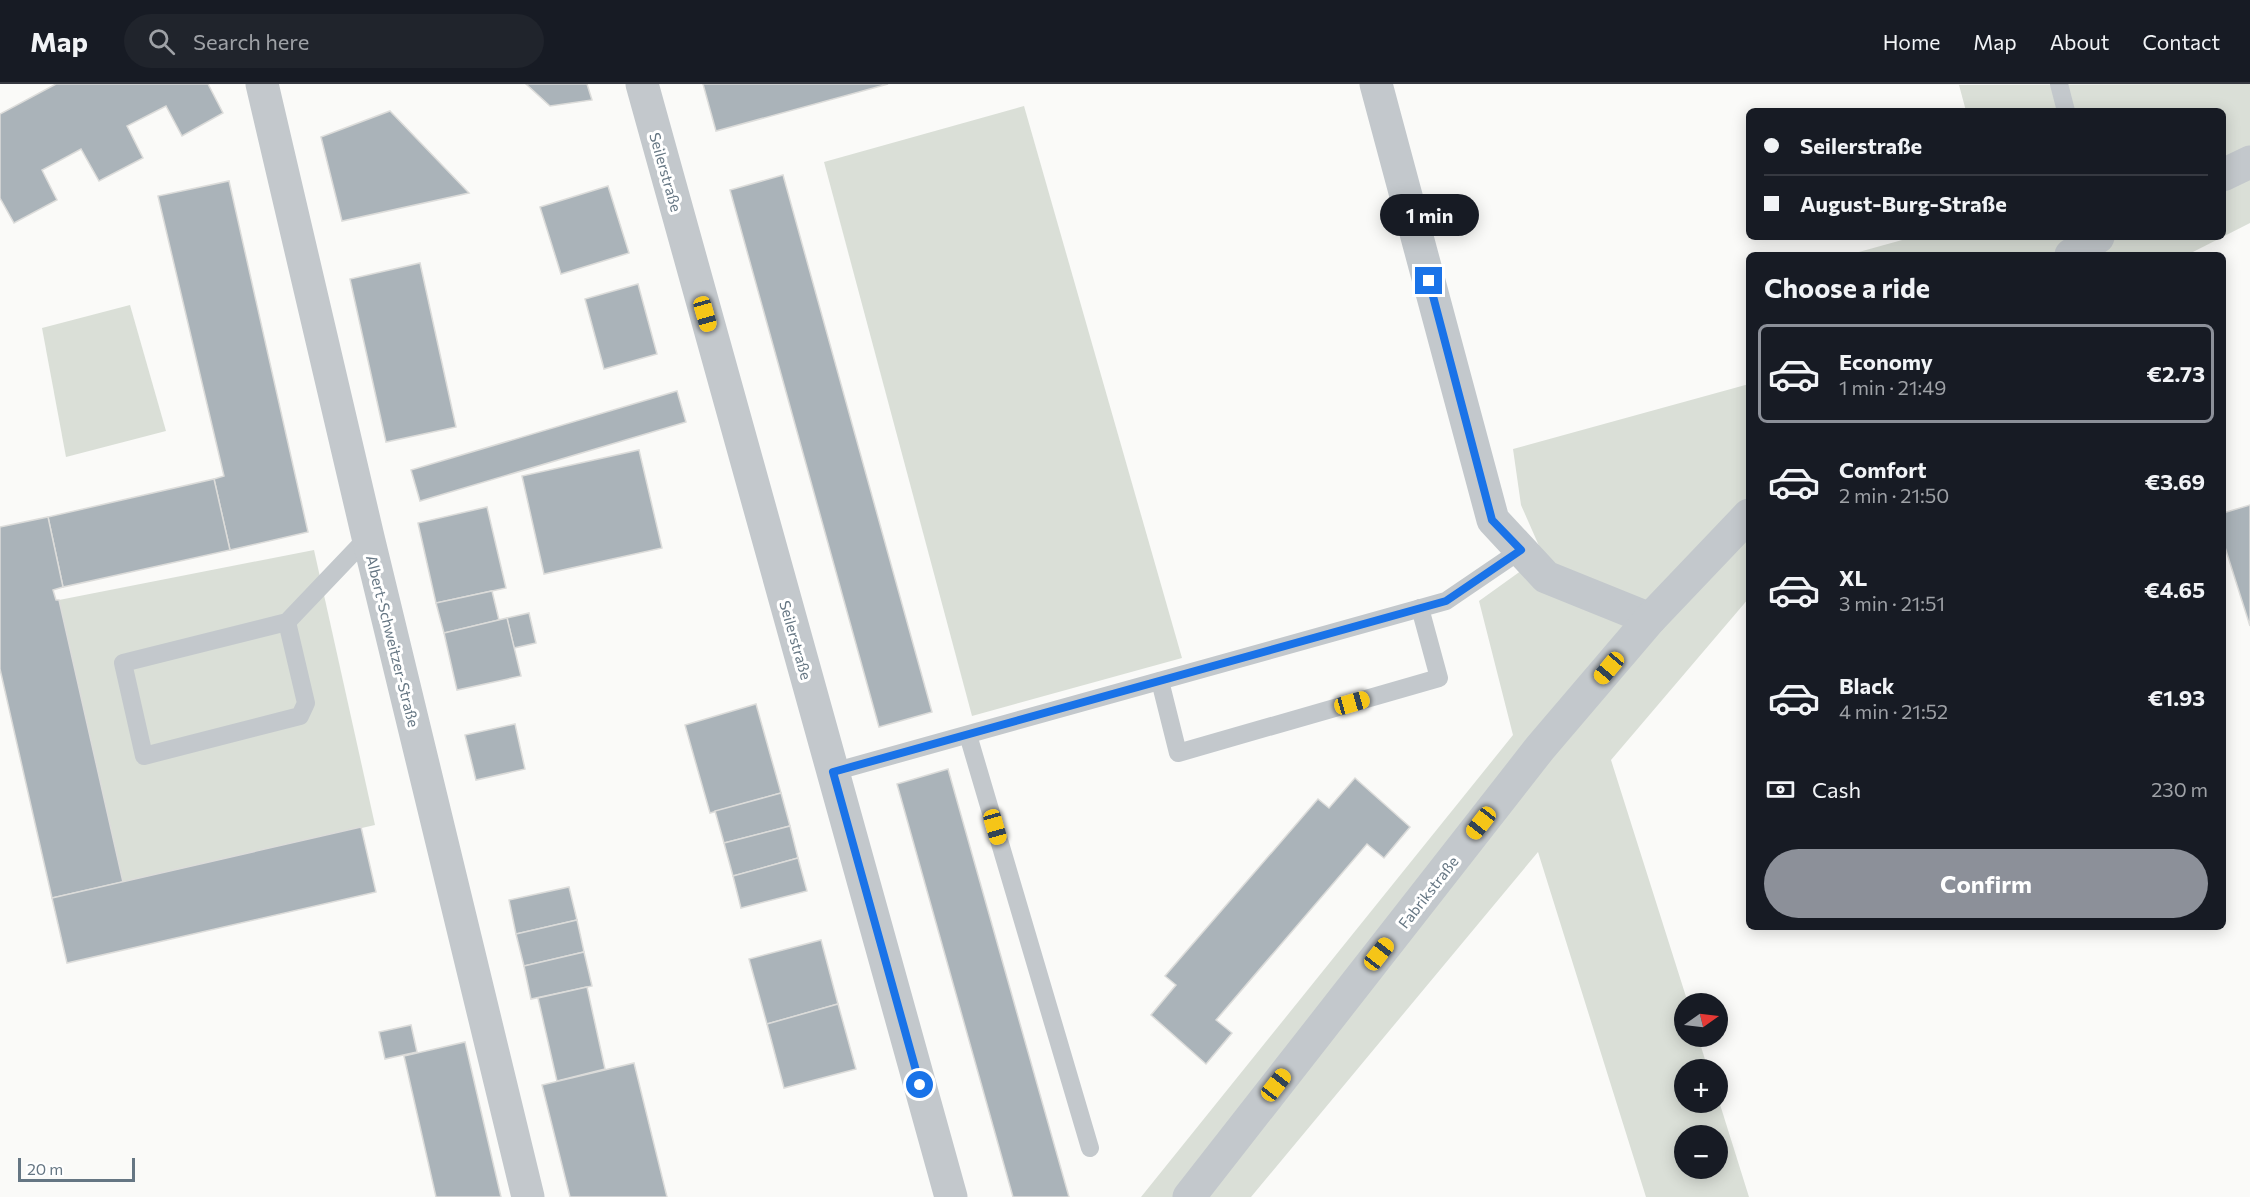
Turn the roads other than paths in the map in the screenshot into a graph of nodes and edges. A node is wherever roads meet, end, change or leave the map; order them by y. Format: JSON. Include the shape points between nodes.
{"nodes":[{"id":1,"x":262,"y":84,"type":"edge"},
{"id":2,"x":642,"y":84,"type":"edge"},
{"id":3,"x":1376,"y":84,"type":"edge"},
{"id":4,"x":2059,"y":84,"type":"edge"},
{"id":5,"x":2065,"y":108,"type":"edge"},
{"id":6,"x":2250,"y":162,"type":"edge"},
{"id":7,"x":2226,"y":174,"type":"edge"},
{"id":8,"x":2094,"y":240,"type":"edge"},
{"id":9,"x":2076,"y":252,"type":"edge"},
{"id":10,"x":1746,"y":518,"type":"edge"},
{"id":11,"x":368,"y":537,"type":"junction"},
{"id":12,"x":1521,"y":550,"type":"junction"},
{"id":13,"x":1420,"y":608,"type":"junction"},
{"id":14,"x":1650,"y":619,"type":"junction"},
{"id":15,"x":287,"y":622,"type":"junction"},
{"id":16,"x":1160,"y":681,"type":"junction"},
{"id":17,"x":968,"y":735,"type":"junction"},
{"id":18,"x":833,"y":772,"type":"junction"},
{"id":19,"x":1090,"y":1148,"type":"dead end"},
{"id":20,"x":528,"y":1197,"type":"edge"},
{"id":21,"x":951,"y":1197,"type":"edge"},
{"id":22,"x":1189,"y":1197,"type":"edge"}],
"edges":[{"from":1,"to":11,"type":"street","name":"Albert-Schweitzer-Straße"},
{"from":2,"to":18,"type":"street","name":"Seilerstraße"},
{"from":3,"to":12,"type":"street","via":[[1492,520]]},
{"from":4,"to":5,"type":"lane"},
{"from":6,"to":7,"type":"street"},
{"from":8,"to":9,"type":"street"},
{"from":10,"to":14,"type":"street","name":"Fabrikstraße"},
{"from":11,"to":15,"type":"lane"},
{"from":11,"to":20,"type":"street","name":"Albert-Schweitzer-Straße"},
{"from":12,"to":13,"type":"lane","via":[[1446,601]]},
{"from":12,"to":14,"type":"street","via":[[1546,577]]},
{"from":13,"to":16,"type":"lane"},
{"from":13,"to":16,"type":"lane","via":[[1439,678],[1190,750],[1179,753]]},
{"from":14,"to":22,"type":"street","name":"Fabrikstraße","via":[[1540,748]]},
{"from":15,"to":15,"type":"lane","via":[[123,663],[144,756],[300,716],[306,703]]},
{"from":16,"to":17,"type":"lane"},
{"from":17,"to":18,"type":"lane"},
{"from":17,"to":19,"type":"lane"},
{"from":18,"to":21,"type":"street","name":"Seilerstraße"}]}
